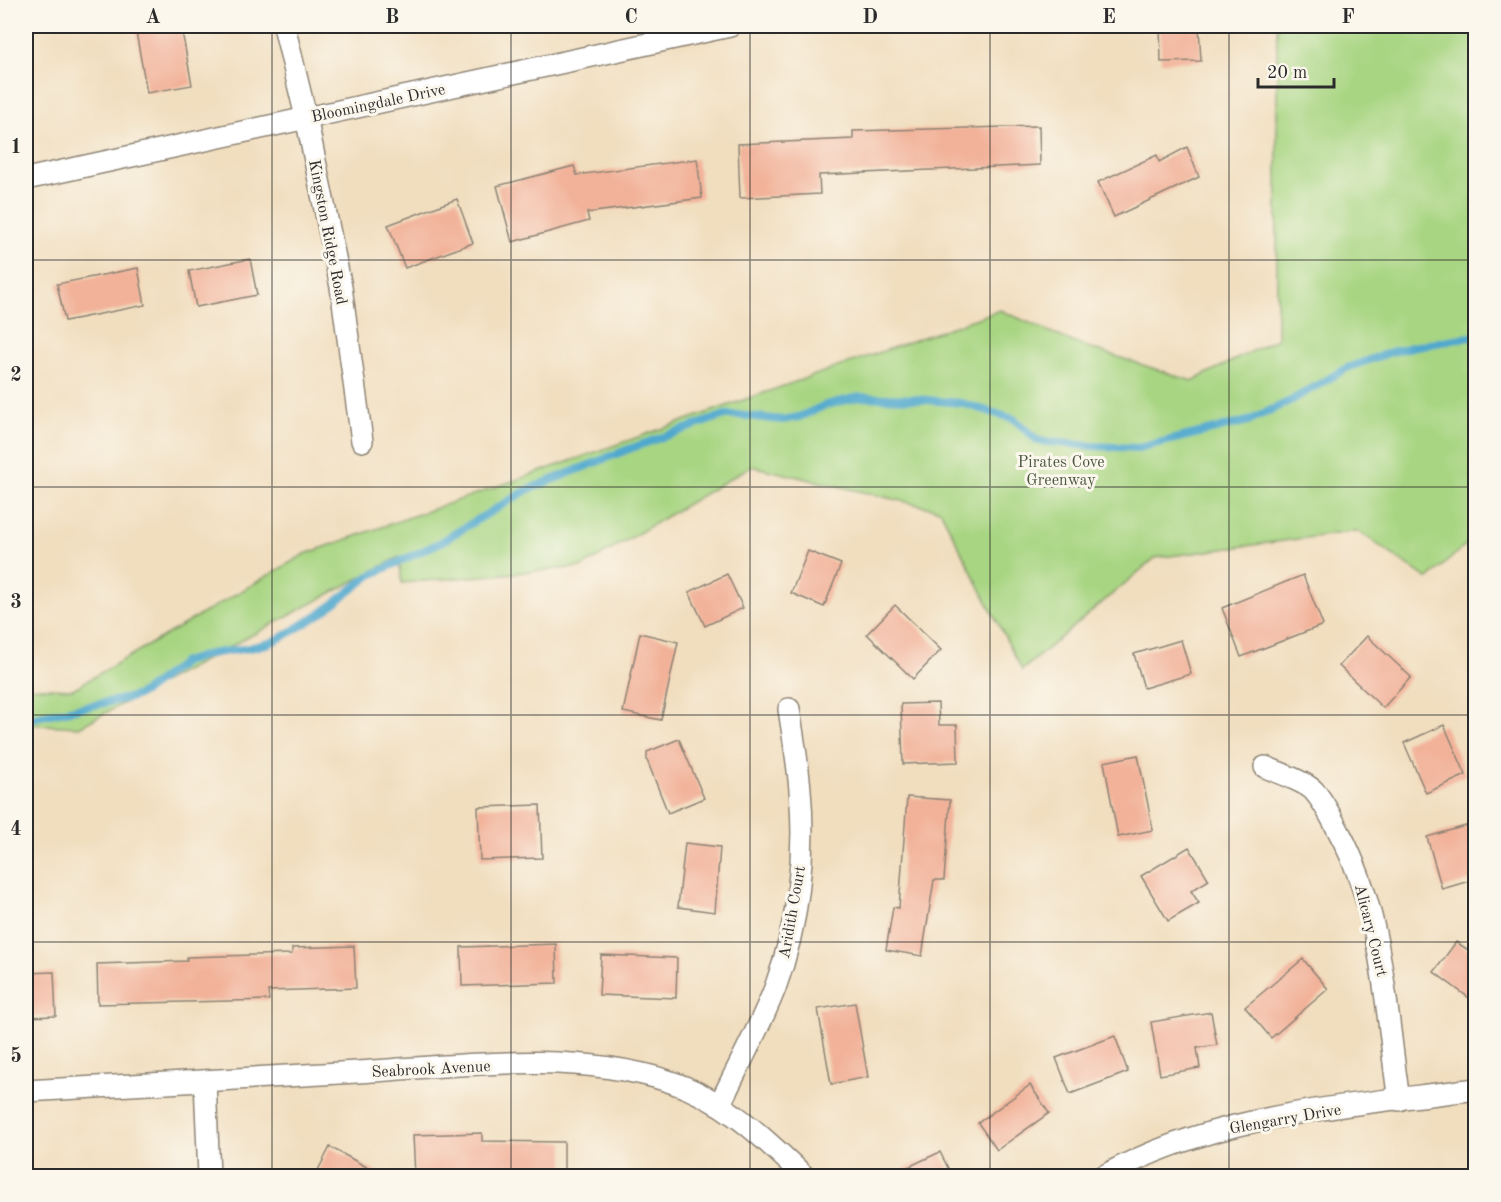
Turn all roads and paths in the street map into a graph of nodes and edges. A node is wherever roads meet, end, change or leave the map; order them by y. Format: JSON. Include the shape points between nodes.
{"nodes":[{"id":1,"x":284,"y":26,"type":"edge"},
{"id":2,"x":730,"y":26,"type":"edge"},
{"id":3,"x":306,"y":117,"type":"junction"},
{"id":4,"x":26,"y":179,"type":"edge"},
{"id":5,"x":362,"y":441,"type":"dead end"},
{"id":6,"x":789,"y":709,"type":"dead end"},
{"id":7,"x":1265,"y":766,"type":"dead end"},
{"id":8,"x":205,"y":1081,"type":"junction"},
{"id":9,"x":1476,"y":1089,"type":"edge"},
{"id":10,"x":26,"y":1090,"type":"edge"},
{"id":11,"x":1399,"y":1100,"type":"junction"},
{"id":12,"x":720,"y":1104,"type":"junction"},
{"id":13,"x":209,"y":1176,"type":"edge"},
{"id":14,"x":804,"y":1176,"type":"edge"},
{"id":15,"x":1104,"y":1176,"type":"edge"}],
"edges":[{"from":1,"to":3,"type":"street","name":"Kingston Ridge Road"},
{"from":2,"to":3,"type":"street","name":"Bloomingdale Drive"},
{"from":3,"to":4,"type":"street","name":"Bloomingdale Drive"},
{"from":3,"to":5,"type":"street","name":"Kingston Ridge Road","via":[[341,287]]},
{"from":6,"to":12,"type":"street","name":"Aridith Court","via":[[802,836],[793,924],[775,989]]},
{"from":7,"to":11,"type":"street","name":"Alicary Court","via":[[1312,789],[1339,831],[1358,873],[1380,950]]},
{"from":8,"to":10,"type":"street","name":"Seabrook Avenue"},
{"from":8,"to":12,"type":"street","name":"Seabrook Avenue","via":[[466,1066],[582,1064],[670,1082]]},
{"from":8,"to":13,"type":"street"},
{"from":9,"to":11,"type":"street","name":"Glengarry Drive"},
{"from":11,"to":15,"type":"street","name":"Glengarry Drive","via":[[1279,1117],[1208,1132],[1150,1153]]},
{"from":12,"to":14,"type":"street","name":"Seabrook Avenue"}]}
